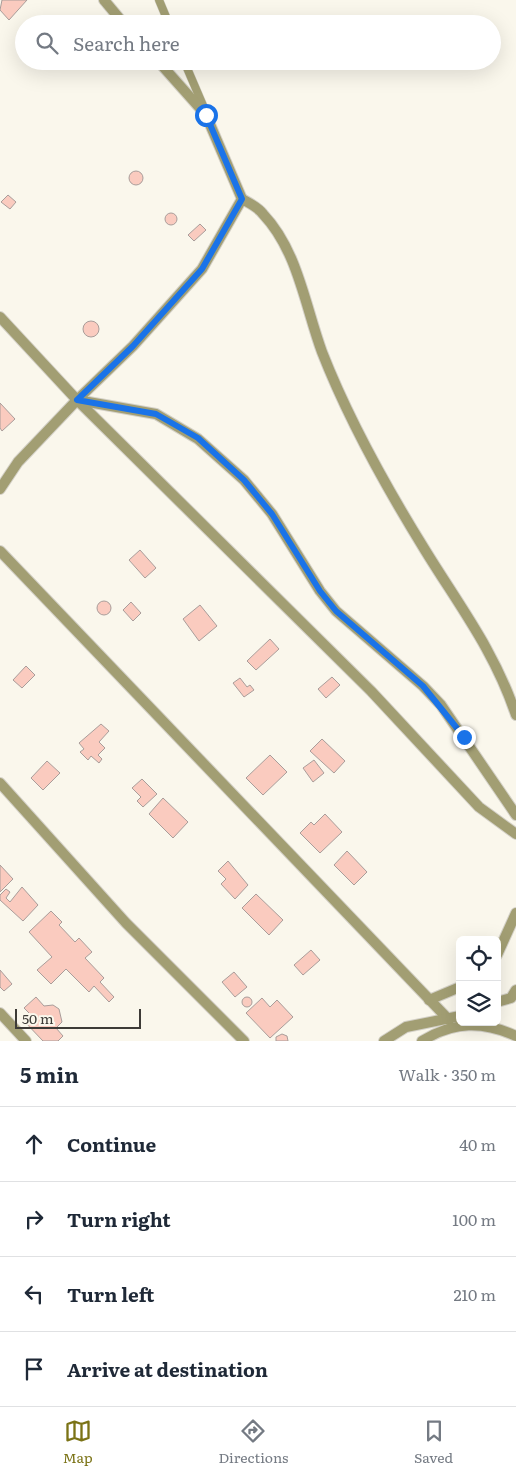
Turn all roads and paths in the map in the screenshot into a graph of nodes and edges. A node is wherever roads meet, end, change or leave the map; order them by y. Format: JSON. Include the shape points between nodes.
{"nodes":[{"id":1,"x":104,"y":0,"type":"edge"},
{"id":2,"x":159,"y":0,"type":"edge"},
{"id":3,"x":116,"y":15,"type":"edge"},
{"id":4,"x":165,"y":15,"type":"edge"},
{"id":5,"x":166,"y":70,"type":"edge"},
{"id":6,"x":188,"y":70,"type":"edge"},
{"id":7,"x":206,"y":115,"type":"junction"},
{"id":8,"x":242,"y":199,"type":"junction"},
{"id":9,"x":0,"y":317,"type":"edge"},
{"id":10,"x":77,"y":400,"type":"junction"},
{"id":11,"x":0,"y":489,"type":"edge"},
{"id":12,"x":0,"y":551,"type":"edge"},
{"id":13,"x":516,"y":715,"type":"edge"},
{"id":14,"x":0,"y":784,"type":"edge"},
{"id":15,"x":516,"y":815,"type":"edge"},
{"id":16,"x":516,"y":834,"type":"edge"},
{"id":17,"x":516,"y":913,"type":"edge"},
{"id":18,"x":501,"y":946,"type":"edge"},
{"id":19,"x":456,"y":989,"type":"edge"},
{"id":20,"x":516,"y":990,"type":"edge"},
{"id":21,"x":429,"y":1000,"type":"junction"},
{"id":22,"x":501,"y":1001,"type":"edge"},
{"id":23,"x":0,"y":1014,"type":"edge"},
{"id":24,"x":456,"y":1017,"type":"edge"},
{"id":25,"x":448,"y":1020,"type":"junction"},
{"id":26,"x":516,"y":1036,"type":"edge"},
{"id":27,"x":26,"y":1041,"type":"edge"},
{"id":28,"x":244,"y":1041,"type":"edge"},
{"id":29,"x":384,"y":1041,"type":"edge"},
{"id":30,"x":422,"y":1041,"type":"edge"}],
"edges":[{"from":1,"to":3,"type":"street"},
{"from":2,"to":4,"type":"lane"},
{"from":5,"to":7,"type":"street"},
{"from":6,"to":7,"type":"lane"},
{"from":7,"to":8,"type":"street"},
{"from":8,"to":10,"type":"street","via":[[202,269],[133,346]]},
{"from":8,"to":13,"type":"street","via":[[262,212],[279,233],[296,269],[323,353],[386,488],[488,647]]},
{"from":9,"to":10,"type":"street"},
{"from":10,"to":11,"type":"street","via":[[18,462]]},
{"from":10,"to":15,"type":"street","via":[[156,414],[198,438],[244,480],[272,514],[336,611],[423,686]]},
{"from":10,"to":16,"type":"street","via":[[372,691],[479,807]]},
{"from":12,"to":21,"type":"street"},
{"from":14,"to":28,"type":"street","via":[[126,923]]},
{"from":17,"to":18,"type":"street"},
{"from":19,"to":21,"type":"street"},
{"from":20,"to":22,"type":"street","via":[[511,998]]},
{"from":21,"to":25,"type":"street"},
{"from":23,"to":27,"type":"street"},
{"from":24,"to":25,"type":"street"},
{"from":25,"to":29,"type":"street","via":[[406,1027]]},
{"from":26,"to":30,"type":"street","via":[[478,1024],[456,1027]]}]}
